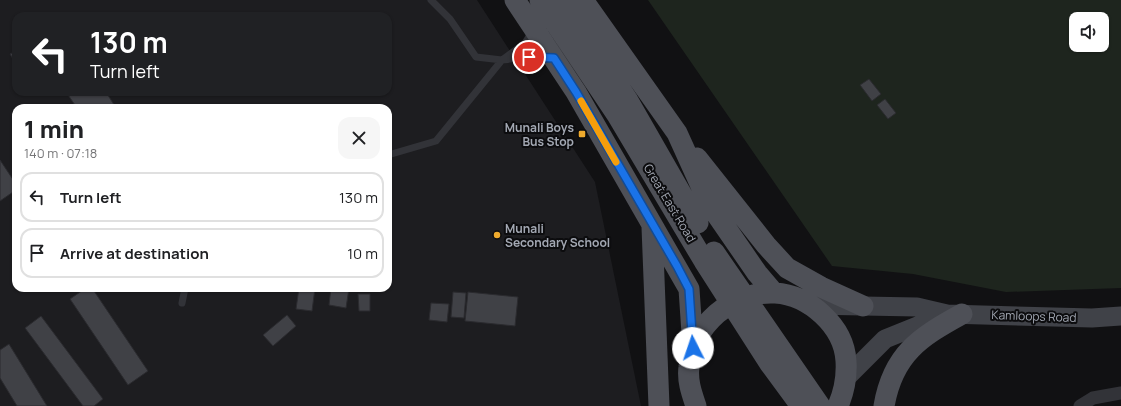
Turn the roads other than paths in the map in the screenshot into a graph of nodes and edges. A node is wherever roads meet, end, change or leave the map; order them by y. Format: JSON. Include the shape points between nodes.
{"nodes":[{"id":1,"x":431,"y":0,"type":"edge"},
{"id":2,"x":515,"y":0,"type":"edge"},
{"id":3,"x":540,"y":0,"type":"edge"},
{"id":4,"x":561,"y":0,"type":"edge"},
{"id":5,"x":583,"y":0,"type":"edge"},
{"id":6,"x":534,"y":28,"type":"junction"},
{"id":7,"x":554,"y":58,"type":"junction"},
{"id":8,"x":502,"y":60,"type":"junction"},
{"id":9,"x":677,"y":133,"type":"junction"},
{"id":10,"x":392,"y":154,"type":"edge"},
{"id":11,"x":652,"y":224,"type":"junction"},
{"id":12,"x":710,"y":257,"type":"junction"},
{"id":13,"x":184,"y":292,"type":"edge"},
{"id":14,"x":774,"y":293,"type":"junction"},
{"id":15,"x":182,"y":303,"type":"dead end"},
{"id":16,"x":809,"y":305,"type":"junction"},
{"id":17,"x":863,"y":306,"type":"junction"},
{"id":18,"x":955,"y":314,"type":"junction"},
{"id":19,"x":1121,"y":316,"type":"edge"},
{"id":20,"x":693,"y":348,"type":"junction"},
{"id":21,"x":1121,"y":393,"type":"edge"},
{"id":22,"x":844,"y":395,"type":"edge"},
{"id":23,"x":659,"y":406,"type":"edge"},
{"id":24,"x":696,"y":406,"type":"edge"},
{"id":25,"x":801,"y":406,"type":"edge"},
{"id":26,"x":820,"y":406,"type":"edge"},
{"id":27,"x":884,"y":406,"type":"edge"},
{"id":28,"x":1080,"y":406,"type":"edge"}],
"edges":[{"from":1,"to":8,"type":"lane","via":[[450,19],[476,57]]},
{"from":2,"to":6,"type":"main road"},
{"from":3,"to":12,"type":"main road","name":"Great East Road"},
{"from":4,"to":12,"type":"main road","name":"Great East Road","via":[[627,99]]},
{"from":5,"to":9,"type":"main road"},
{"from":6,"to":7,"type":"main road"},
{"from":6,"to":8,"type":"lane","via":[[525,43]]},
{"from":7,"to":8,"type":"lane"},
{"from":7,"to":11,"type":"main road"},
{"from":8,"to":10,"type":"lane","via":[[436,141]]},
{"from":9,"to":14,"type":"main road","via":[[706,197],[757,273]]},
{"from":9,"to":17,"type":"main road","via":[[787,268]]},
{"from":11,"to":20,"type":"main road","via":[[689,289]]},
{"from":11,"to":23,"type":"main road"},
{"from":12,"to":25,"type":"main road","name":"Great East Road","via":[[770,364]]},
{"from":12,"to":26,"type":"main road","name":"Great East Road"},
{"from":13,"to":15,"type":"lane"},
{"from":14,"to":16,"type":"main road","via":[[792,297]]},
{"from":14,"to":20,"type":"main road","via":[[740,300],[724,308],[711,318],[700,332]]},
{"from":16,"to":17,"type":"main road","name":"Kamloops Road"},
{"from":16,"to":22,"type":"main road","via":[[823,315],[834,328],[842,344],[846,361]]},
{"from":17,"to":18,"type":"main road","name":"Kamloops Road","via":[[917,307]]},
{"from":18,"to":19,"type":"main road","name":"Kamloops Road","via":[[1092,318]]},
{"from":18,"to":22,"type":"main road","name":"Kamloops Road","via":[[885,339]]},
{"from":18,"to":27,"type":"main road","via":[[911,348],[896,368]]},
{"from":20,"to":24,"type":"main road","via":[[689,368],[690,388]]},
{"from":21,"to":28,"type":"street","via":[[1093,398]]}]}
